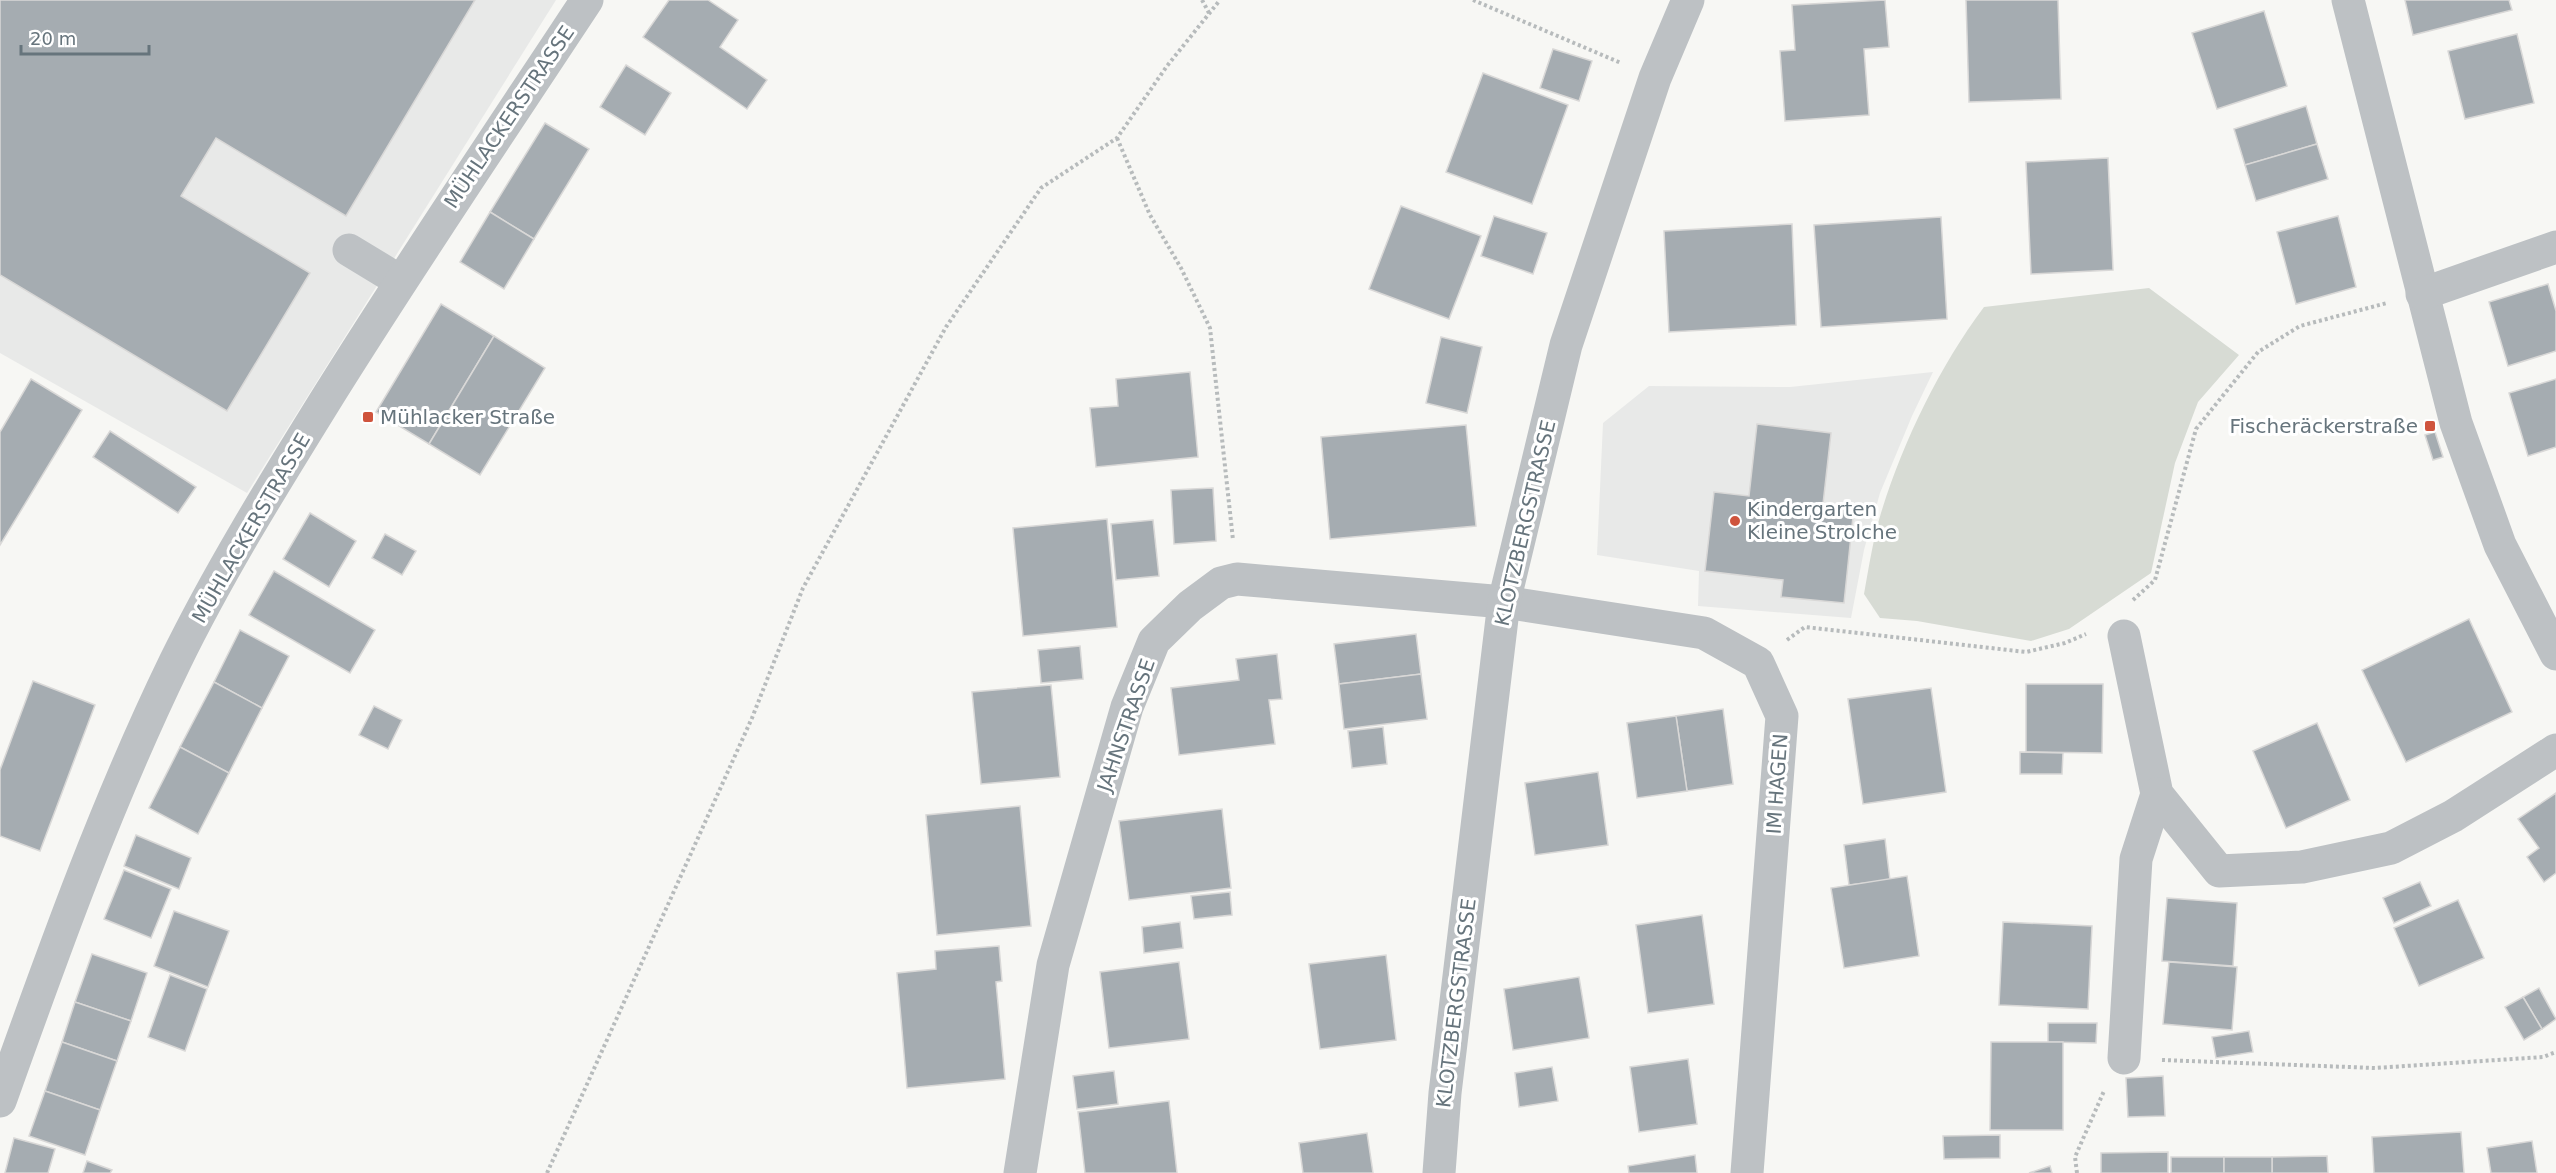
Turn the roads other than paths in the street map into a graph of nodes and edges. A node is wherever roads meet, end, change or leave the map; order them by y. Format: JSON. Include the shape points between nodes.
{"nodes":[{"id":1,"x":587,"y":0,"type":"edge"},
{"id":2,"x":1688,"y":0,"type":"edge"},
{"id":3,"x":2348,"y":0,"type":"edge"},
{"id":4,"x":2556,"y":247,"type":"edge"},
{"id":5,"x":349,"y":250,"type":"dead end"},
{"id":6,"x":400,"y":281,"type":"junction"},
{"id":7,"x":2422,"y":294,"type":"junction"},
{"id":8,"x":1504,"y":602,"type":"junction"},
{"id":9,"x":2114,"y":625,"type":"road end"},
{"id":10,"x":2556,"y":654,"type":"edge"},
{"id":11,"x":2556,"y":750,"type":"edge"},
{"id":12,"x":2157,"y":794,"type":"junction"},
{"id":13,"x":2124,"y":1058,"type":"road end"},
{"id":14,"x":0,"y":1101,"type":"edge"},
{"id":15,"x":1020,"y":1173,"type":"edge"},
{"id":16,"x":1439,"y":1173,"type":"edge"},
{"id":17,"x":1747,"y":1173,"type":"edge"}],
"edges":[{"from":1,"to":6,"type":"street","name":"MÜHLACKERSTRASSE"},
{"from":2,"to":8,"type":"street","name":"KLOTZBERGSTRASSE","via":[[1655,78],[1566,345]]},
{"from":3,"to":7,"type":"street"},
{"from":4,"to":7,"type":"street"},
{"from":5,"to":6,"type":"street"},
{"from":6,"to":14,"type":"street","name":"MÜHLACKERSTRASSE","via":[[246,528],[175,662],[75,892]]},
{"from":7,"to":10,"type":"street","via":[[2456,423],[2500,545]]},
{"from":8,"to":15,"type":"street","name":"JAHNSTRASSE","via":[[1238,579],[1221,583],[1154,641],[1127,707],[1053,965]]},
{"from":8,"to":16,"type":"street","name":"KLOTZBERGSTRASSE","via":[[1445,1093]]},
{"from":8,"to":17,"type":"street","name":"IM HAGEN","via":[[1704,633],[1758,663],[1782,716]]},
{"from":9,"to":12,"type":"street"},
{"from":11,"to":12,"type":"street","via":[[2453,816],[2391,848],[2302,867],[2219,871]]},
{"from":12,"to":13,"type":"street","via":[[2136,859]]}]}
